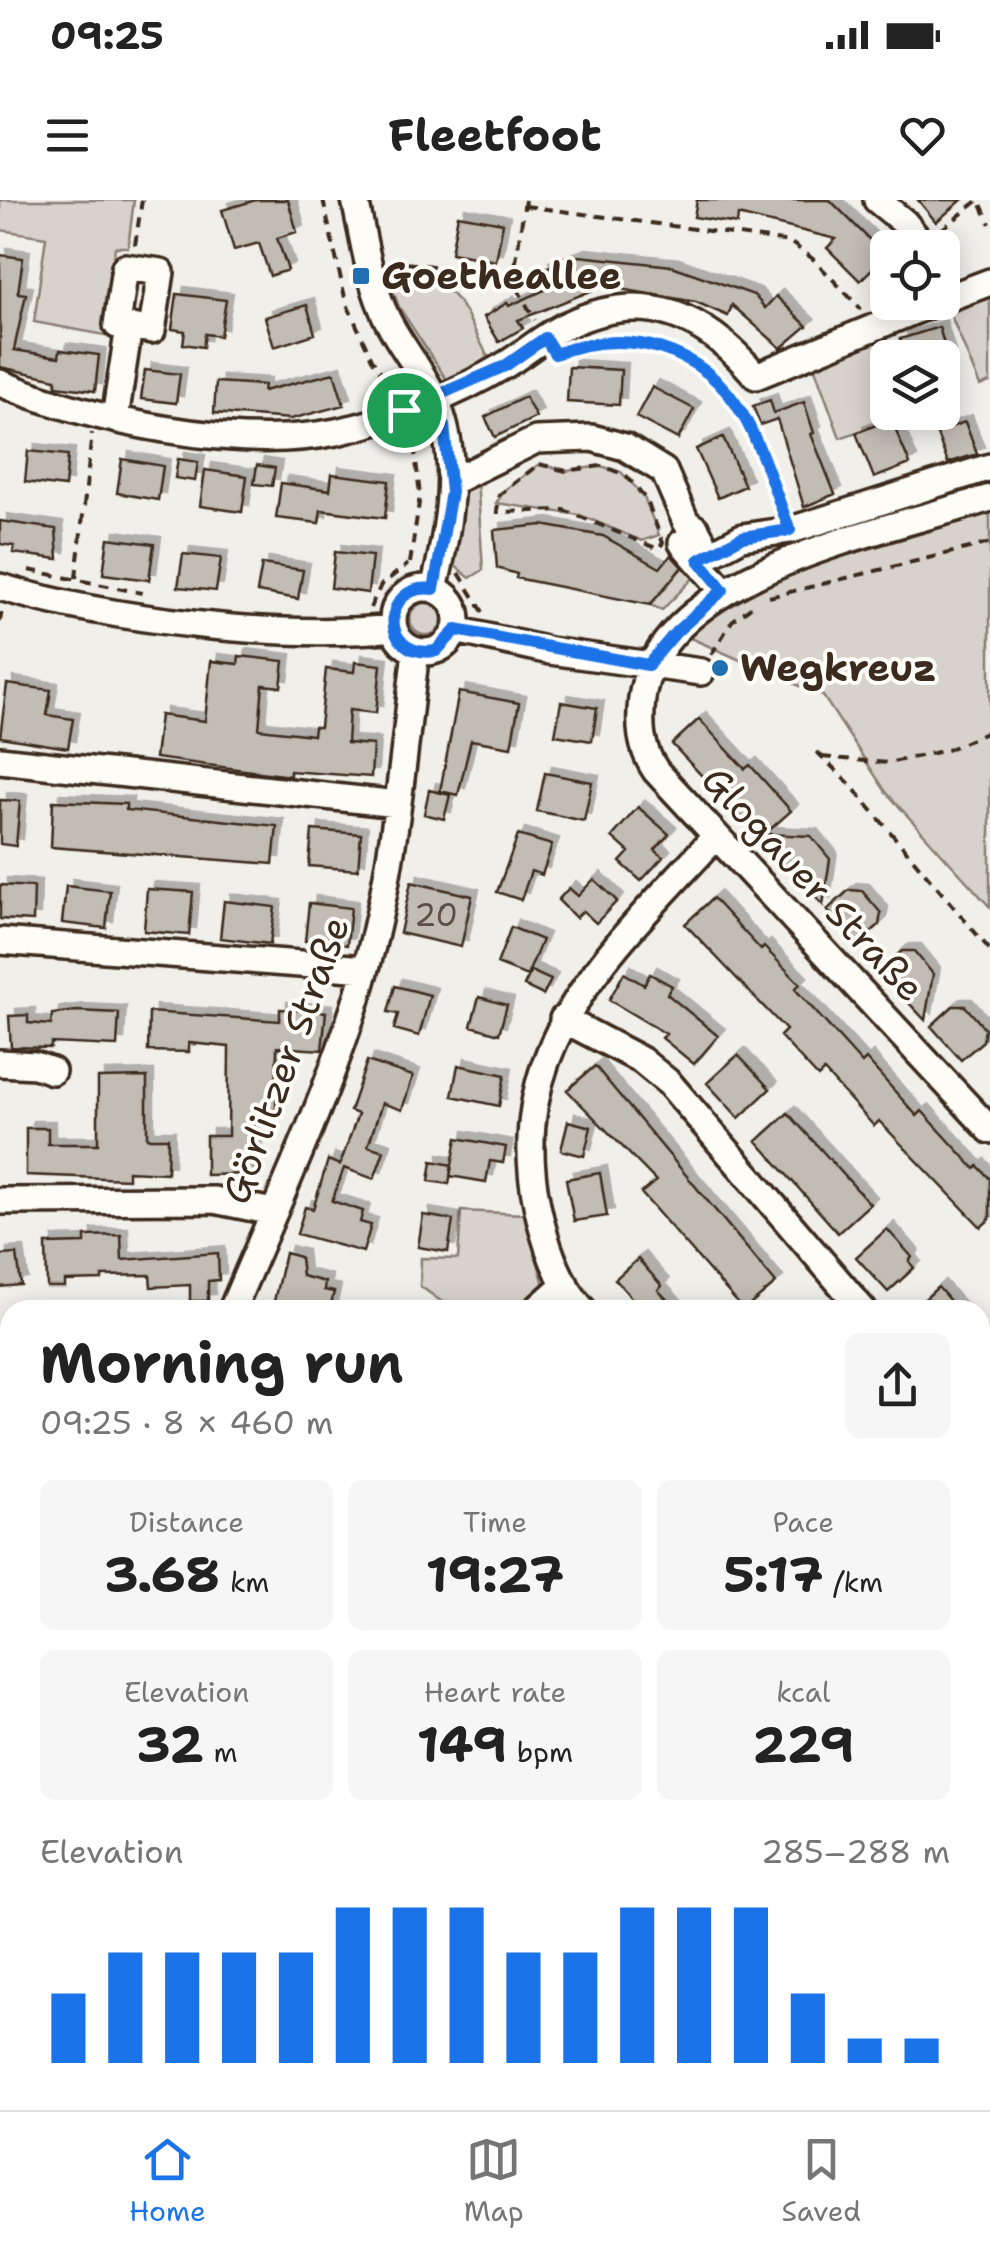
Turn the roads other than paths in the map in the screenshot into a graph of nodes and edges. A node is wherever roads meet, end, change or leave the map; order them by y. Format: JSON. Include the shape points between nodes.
{"nodes":[{"id":1,"x":355,"y":200,"type":"edge"},
{"id":2,"x":877,"y":200,"type":"edge"},
{"id":3,"x":914,"y":230,"type":"edge"},
{"id":4,"x":132,"y":268,"type":"road end"},
{"id":5,"x":990,"y":282,"type":"edge"},
{"id":6,"x":960,"y":290,"type":"edge"},
{"id":7,"x":891,"y":320,"type":"edge"},
{"id":8,"x":0,"y":383,"type":"edge"},
{"id":9,"x":435,"y":399,"type":"junction"},
{"id":10,"x":105,"y":416,"type":"junction"},
{"id":11,"x":990,"y":467,"type":"edge"},
{"id":12,"x":451,"y":482,"type":"junction"},
{"id":13,"x":990,"y":498,"type":"edge"},
{"id":14,"x":687,"y":547,"type":"junction"},
{"id":15,"x":0,"y":587,"type":"edge"},
{"id":16,"x":434,"y":589,"type":"junction"},
{"id":17,"x":723,"y":590,"type":"junction"},
{"id":18,"x":462,"y":611,"type":"junction"},
{"id":19,"x":394,"y":628,"type":"junction"},
{"id":20,"x":416,"y":651,"type":"junction"},
{"id":21,"x":648,"y":665,"type":"junction"},
{"id":22,"x":701,"y":672,"type":"road end"},
{"id":23,"x":0,"y":760,"type":"edge"},
{"id":24,"x":397,"y":804,"type":"junction"},
{"id":25,"x":716,"y":836,"type":"junction"},
{"id":26,"x":0,"y":941,"type":"edge"},
{"id":27,"x":366,"y":969,"type":"junction"},
{"id":28,"x":563,"y":1019,"type":"junction"},
{"id":29,"x":0,"y":1063,"type":"edge"},
{"id":30,"x":52,"y":1071,"type":"dead end"},
{"id":31,"x":990,"y":1130,"type":"edge"},
{"id":32,"x":0,"y":1202,"type":"edge"},
{"id":33,"x":273,"y":1212,"type":"junction"},
{"id":34,"x":565,"y":1284,"type":"junction"},
{"id":35,"x":236,"y":1300,"type":"edge"},
{"id":36,"x":547,"y":1300,"type":"edge"},
{"id":37,"x":576,"y":1300,"type":"edge"},
{"id":38,"x":854,"y":1300,"type":"edge"}],
"edges":[{"from":1,"to":9,"type":"street","via":[[387,318]]},
{"from":2,"to":3,"type":"street"},
{"from":4,"to":10,"type":"street","via":[[160,272],[152,330],[129,327]]},
{"from":5,"to":6,"type":"street"},
{"from":7,"to":9,"type":"street","via":[[756,376],[721,337],[666,312],[607,311]]},
{"from":8,"to":10,"type":"street"},
{"from":9,"to":10,"type":"street","via":[[334,432],[291,437]]},
{"from":9,"to":12,"type":"street"},
{"from":11,"to":14,"type":"street","via":[[790,530]]},
{"from":12,"to":14,"type":"street","via":[[536,440],[592,438],[664,471],[686,522],[696,529]]},
{"from":12,"to":16,"type":"street"},
{"from":13,"to":17,"type":"street","via":[[777,564]]},
{"from":14,"to":17,"type":"street"},
{"from":15,"to":19,"type":"street","via":[[211,623],[351,632]]},
{"from":16,"to":18,"type":"street"},
{"from":16,"to":19,"type":"street","via":[[401,598]]},
{"from":17,"to":21,"type":"street","via":[[667,627]]},
{"from":18,"to":20,"type":"street","via":[[436,651]]},
{"from":18,"to":21,"type":"street"},
{"from":19,"to":20,"type":"street"},
{"from":20,"to":24,"type":"street","name":"Görlitzer Straße"},
{"from":21,"to":22,"type":"street"},
{"from":21,"to":25,"type":"street","name":"Glogauer Straße","via":[[640,728],[644,750]]},
{"from":23,"to":24,"type":"street"},
{"from":24,"to":27,"type":"street","name":"Görlitzer Straße"},
{"from":25,"to":28,"type":"street","via":[[605,958]]},
{"from":25,"to":31,"type":"street","name":"Glogauer Straße"},
{"from":26,"to":27,"type":"street"},
{"from":27,"to":33,"type":"street","name":"Görlitzer Straße"},
{"from":28,"to":34,"type":"street","via":[[537,1084],[532,1146],[543,1230]]},
{"from":28,"to":38,"type":"street","via":[[641,1060],[669,1083]]},
{"from":29,"to":30,"type":"street"},
{"from":32,"to":33,"type":"street","via":[[214,1200]]},
{"from":33,"to":35,"type":"street","name":"Görlitzer Straße"},
{"from":34,"to":36,"type":"street"},
{"from":34,"to":37,"type":"street"}]}
